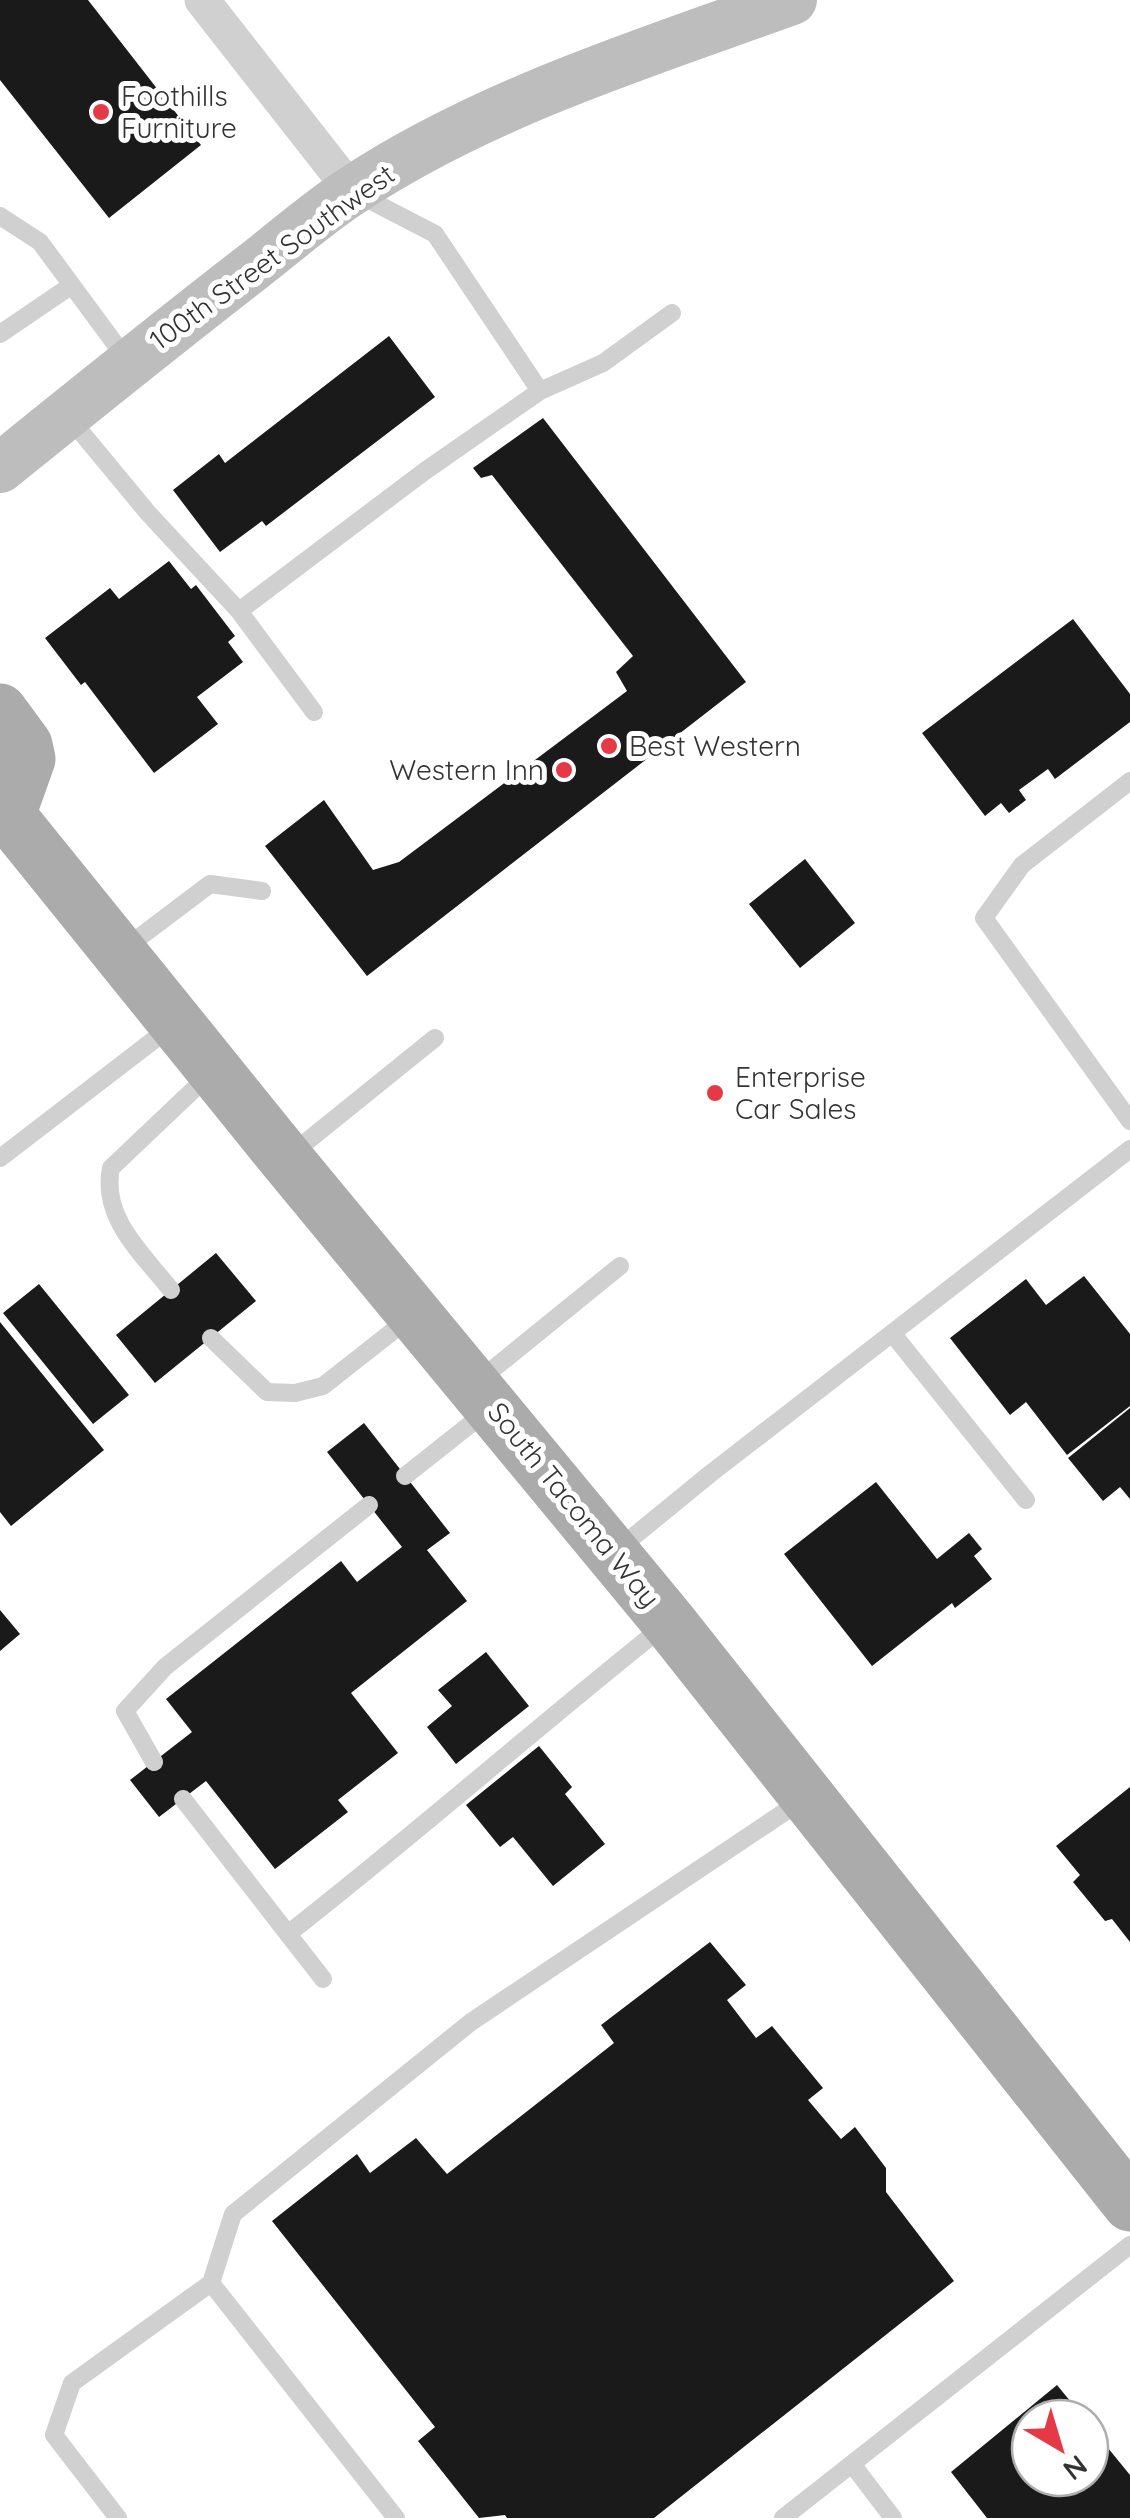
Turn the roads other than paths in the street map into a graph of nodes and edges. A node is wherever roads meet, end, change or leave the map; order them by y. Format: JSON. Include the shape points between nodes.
{"nodes":[{"id":1,"x":202,"y":0,"type":"edge"},
{"id":2,"x":792,"y":0,"type":"edge"},
{"id":3,"x":351,"y":190,"type":"junction"},
{"id":4,"x":0,"y":216,"type":"edge"},
{"id":5,"x":72,"y":286,"type":"junction"},
{"id":6,"x":672,"y":313,"type":"dead end"},
{"id":7,"x":0,"y":334,"type":"edge"},
{"id":8,"x":128,"y":363,"type":"junction"},
{"id":9,"x":540,"y":391,"type":"junction"},
{"id":10,"x":67,"y":414,"type":"junction"},
{"id":11,"x":0,"y":468,"type":"edge"},
{"id":12,"x":238,"y":611,"type":"junction"},
{"id":13,"x":0,"y":711,"type":"edge"},
{"id":14,"x":314,"y":712,"type":"dead end"},
{"id":15,"x":1130,"y":780,"type":"edge"},
{"id":16,"x":3,"y":816,"type":"edge"},
{"id":17,"x":262,"y":891,"type":"dead end"},
{"id":18,"x":119,"y":952,"type":"junction"},
{"id":19,"x":176,"y":1023,"type":"junction"},
{"id":20,"x":435,"y":1038,"type":"dead end"},
{"id":21,"x":214,"y":1070,"type":"junction"},
{"id":22,"x":1130,"y":1121,"type":"edge"},
{"id":23,"x":1130,"y":1148,"type":"edge"},
{"id":24,"x":0,"y":1158,"type":"edge"},
{"id":25,"x":286,"y":1158,"type":"junction"},
{"id":26,"x":620,"y":1266,"type":"dead end"},
{"id":27,"x":170,"y":1290,"type":"dead end"},
{"id":28,"x":416,"y":1312,"type":"junction"},
{"id":29,"x":892,"y":1333,"type":"junction"},
{"id":30,"x":211,"y":1338,"type":"dead end"},
{"id":31,"x":484,"y":1395,"type":"junction"},
{"id":32,"x":405,"y":1476,"type":"dead end"},
{"id":33,"x":1026,"y":1500,"type":"dead end"},
{"id":34,"x":369,"y":1506,"type":"dead end"},
{"id":35,"x":613,"y":1554,"type":"junction"},
{"id":36,"x":669,"y":1622,"type":"junction"},
{"id":37,"x":154,"y":1762,"type":"dead end"},
{"id":38,"x":808,"y":1796,"type":"junction"},
{"id":39,"x":184,"y":1798,"type":"dead end"},
{"id":40,"x":289,"y":1934,"type":"junction"},
{"id":41,"x":324,"y":1979,"type":"dead end"},
{"id":42,"x":1117,"y":2178,"type":"edge"},
{"id":43,"x":1130,"y":2245,"type":"edge"},
{"id":44,"x":211,"y":2282,"type":"junction"},
{"id":45,"x":852,"y":2464,"type":"junction"},
{"id":46,"x":118,"y":2518,"type":"edge"},
{"id":47,"x":396,"y":2518,"type":"edge"},
{"id":48,"x":783,"y":2518,"type":"edge"},
{"id":49,"x":893,"y":2518,"type":"edge"}],
"edges":[{"from":1,"to":3,"type":"street"},
{"from":2,"to":3,"type":"main road","name":"100th Street Southwest","via":[[506,108]]},
{"from":3,"to":8,"type":"main road","name":"100th Street Southwest"},
{"from":3,"to":9,"type":"lane","via":[[434,234]]},
{"from":4,"to":5,"type":"lane","via":[[40,242]]},
{"from":5,"to":7,"type":"lane"},
{"from":5,"to":8,"type":"lane"},
{"from":6,"to":9,"type":"lane","via":[[603,363]]},
{"from":8,"to":10,"type":"main road","name":"100th Street Southwest"},
{"from":9,"to":12,"type":"lane"},
{"from":10,"to":11,"type":"main road","name":"100th Street Southwest"},
{"from":10,"to":12,"type":"lane"},
{"from":12,"to":14,"type":"lane"},
{"from":13,"to":16,"type":"main road","name":"South Tacoma Way","via":[[26,745],[28,759]]},
{"from":15,"to":22,"type":"lane","via":[[1022,866],[984,918]]},
{"from":16,"to":18,"type":"main road","name":"South Tacoma Way"},
{"from":17,"to":18,"type":"lane","via":[[210,884]]},
{"from":18,"to":19,"type":"main road","name":"South Tacoma Way"},
{"from":19,"to":21,"type":"main road","name":"South Tacoma Way"},
{"from":19,"to":24,"type":"lane"},
{"from":20,"to":25,"type":"lane"},
{"from":21,"to":25,"type":"main road","name":"South Tacoma Way"},
{"from":21,"to":27,"type":"lane","via":[[111,1168],[106,1189],[117,1221]]},
{"from":23,"to":29,"type":"lane"},
{"from":25,"to":28,"type":"main road","name":"South Tacoma Way"},
{"from":26,"to":31,"type":"lane"},
{"from":28,"to":30,"type":"lane","via":[[322,1386],[295,1393],[267,1392]]},
{"from":28,"to":31,"type":"main road","name":"South Tacoma Way"},
{"from":29,"to":33,"type":"lane"},
{"from":29,"to":35,"type":"lane"},
{"from":31,"to":32,"type":"lane"},
{"from":31,"to":35,"type":"main road","name":"South Tacoma Way"},
{"from":34,"to":37,"type":"lane","via":[[165,1667],[124,1711]]},
{"from":35,"to":36,"type":"main road","name":"South Tacoma Way"},
{"from":36,"to":38,"type":"main road","name":"South Tacoma Way"},
{"from":36,"to":40,"type":"lane"},
{"from":38,"to":42,"type":"main road","name":"South Tacoma Way"},
{"from":38,"to":44,"type":"lane","via":[[471,2022],[233,2214]]},
{"from":39,"to":40,"type":"lane"},
{"from":40,"to":41,"type":"lane"},
{"from":43,"to":45,"type":"lane"},
{"from":44,"to":46,"type":"lane","via":[[72,2384],[54,2435]]},
{"from":44,"to":47,"type":"lane"},
{"from":45,"to":48,"type":"lane"},
{"from":45,"to":49,"type":"lane"}]}
